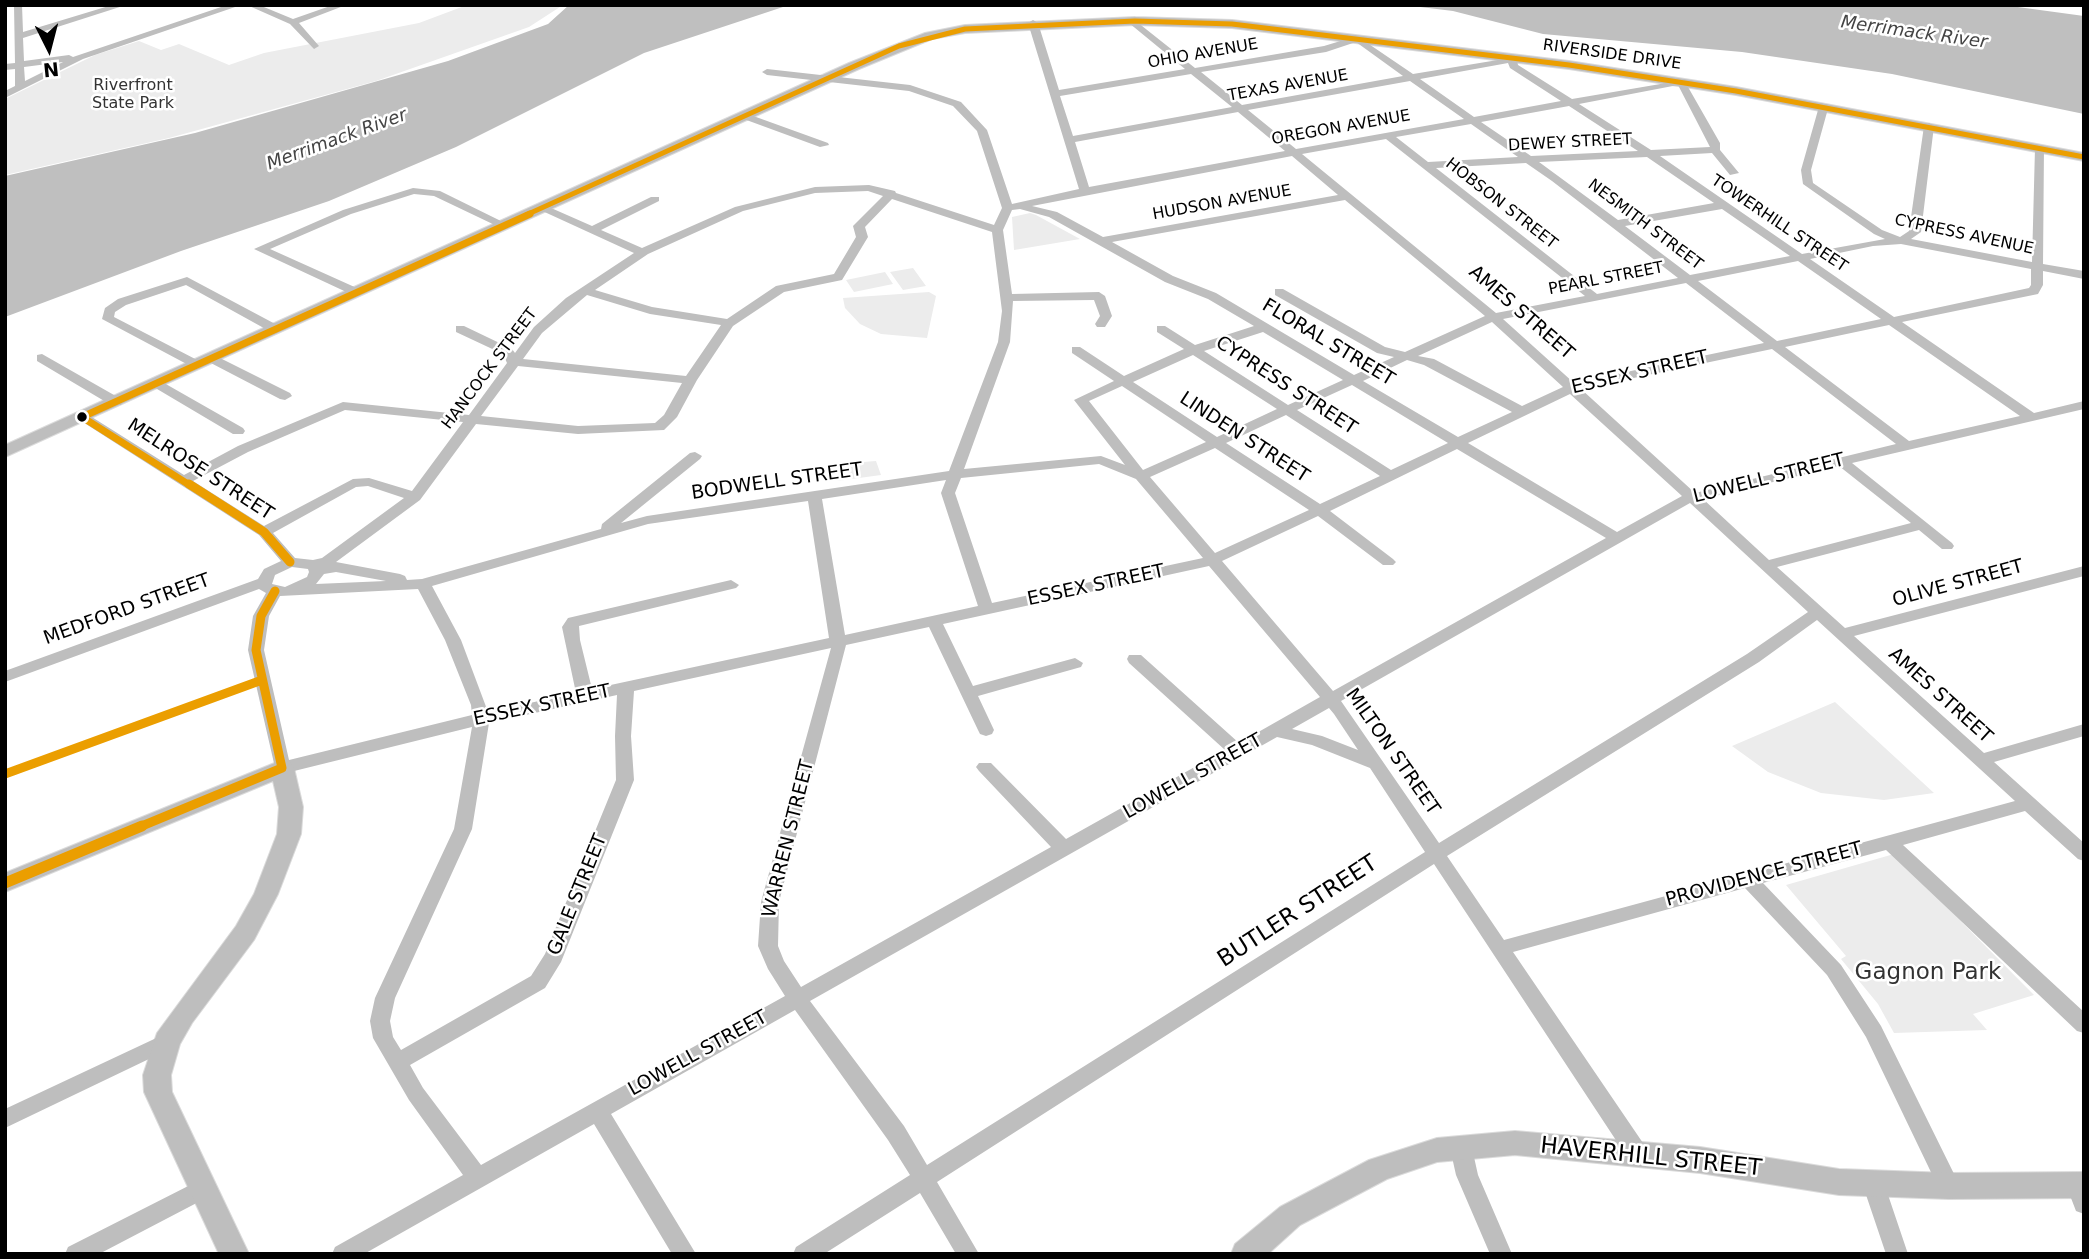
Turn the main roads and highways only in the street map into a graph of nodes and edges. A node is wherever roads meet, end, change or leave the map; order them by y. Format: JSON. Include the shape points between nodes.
{"nodes":[{"id":1,"x":2084,"y":157,"type":"edge"},
{"id":2,"x":5,"y":452,"type":"edge"},
{"id":3,"x":5,"y":883,"type":"edge"},
{"id":4,"x":2081,"y":1191,"type":"edge"},
{"id":5,"x":234,"y":1254,"type":"edge"},
{"id":6,"x":1246,"y":1254,"type":"edge"}],
"edges":[{"from":1,"to":2,"type":"main road","name":"RIVERSIDE DRIVE","via":[[1824,105],[1681,82],[1315,34],[1207,22],[975,27],[929,36],[828,78]]},
{"from":3,"to":5,"type":"main road","name":"ESSEX STREET","via":[[282,768],[291,807],[289,834],[266,894],[245,933],[167,1041],[157,1074],[158,1093]]},
{"from":4,"to":6,"type":"main road","name":"HAVERHILL STREET","via":[[1839,1182],[1637,1153],[1515,1143],[1437,1150],[1379,1169],[1290,1216]]}]}
